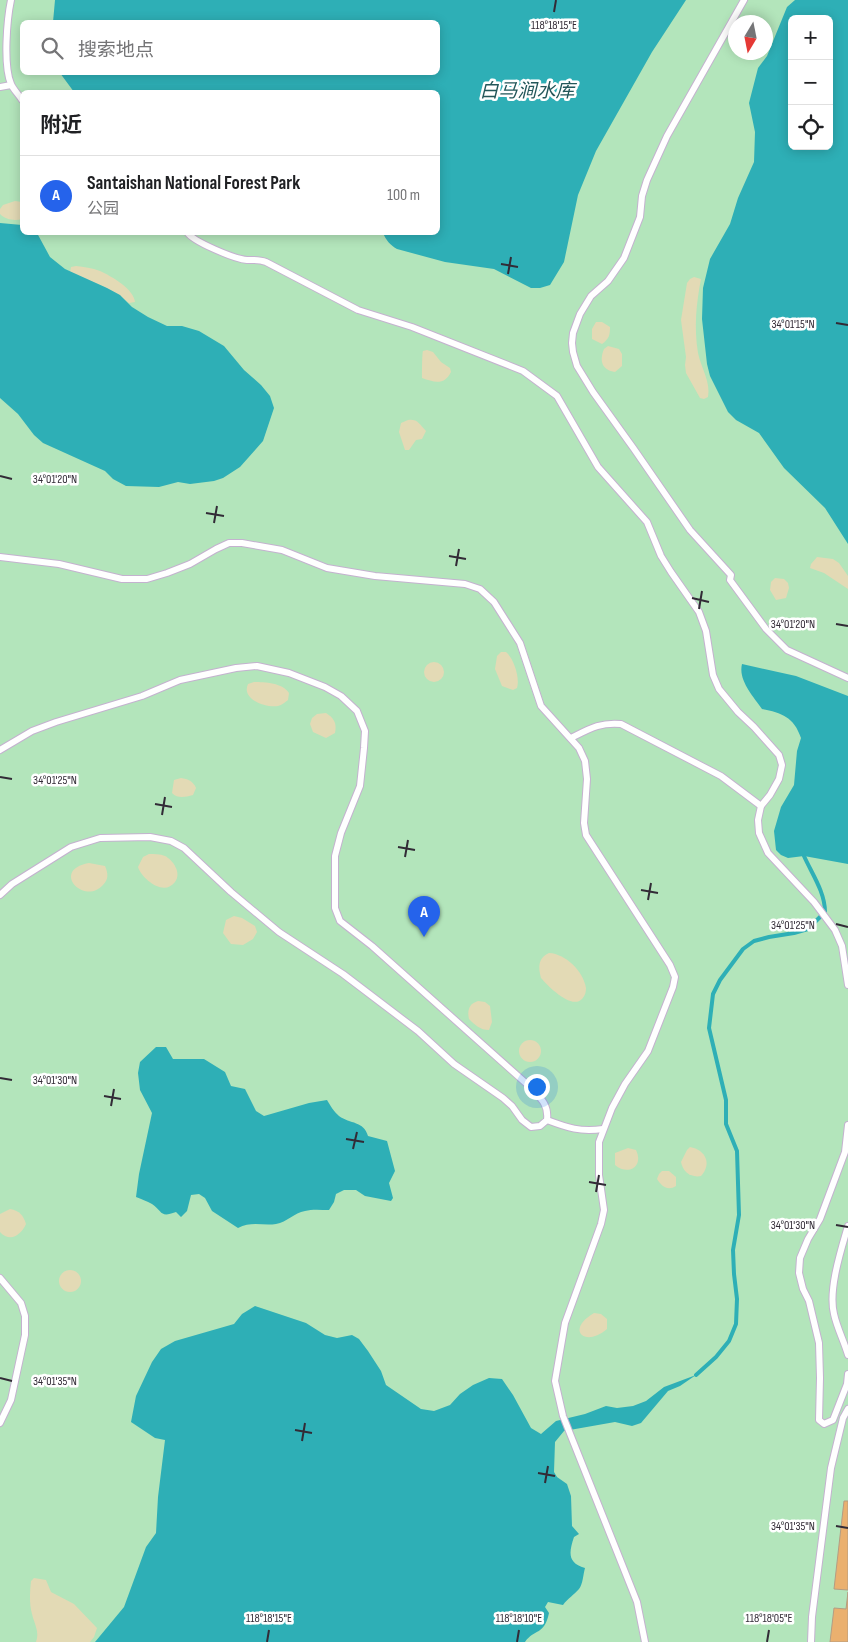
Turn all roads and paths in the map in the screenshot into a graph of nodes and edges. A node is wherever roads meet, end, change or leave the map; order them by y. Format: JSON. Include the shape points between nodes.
{"nodes":[{"id":1,"x":11,"y":0,"type":"edge"},
{"id":2,"x":744,"y":0,"type":"edge"},
{"id":3,"x":11,"y":85,"type":"junction"},
{"id":4,"x":0,"y":87,"type":"edge"},
{"id":5,"x":20,"y":97,"type":"edge"},
{"id":6,"x":190,"y":235,"type":"edge"},
{"id":7,"x":0,"y":556,"type":"edge"},
{"id":8,"x":848,"y":678,"type":"edge"},
{"id":9,"x":571,"y":738,"type":"junction"},
{"id":10,"x":0,"y":750,"type":"edge"},
{"id":11,"x":761,"y":806,"type":"junction"},
{"id":12,"x":0,"y":895,"type":"edge"},
{"id":13,"x":848,"y":985,"type":"edge"},
{"id":14,"x":547,"y":1120,"type":"junction"},
{"id":15,"x":848,"y":1124,"type":"edge"},
{"id":16,"x":603,"y":1129,"type":"junction"},
{"id":17,"x":848,"y":1226,"type":"edge"},
{"id":18,"x":0,"y":1278,"type":"edge"},
{"id":19,"x":848,"y":1355,"type":"edge"},
{"id":20,"x":848,"y":1374,"type":"edge"},
{"id":21,"x":848,"y":1409,"type":"edge"},
{"id":22,"x":0,"y":1423,"type":"edge"},
{"id":23,"x":645,"y":1642,"type":"edge"},
{"id":24,"x":811,"y":1642,"type":"edge"}],
"edges":[{"from":1,"to":3,"type":"lane","via":[[7,24]]},
{"from":2,"to":8,"type":"lane","via":[[667,136],[647,180],[640,217],[624,258],[580,314],[573,333],[573,352],[577,366],[593,392],[690,530],[731,575],[730,580],[766,629],[787,650]]},
{"from":3,"to":4,"type":"lane"},
{"from":3,"to":5,"type":"lane"},
{"from":6,"to":11,"type":"lane","via":[[198,242],[238,258],[266,262],[358,310],[412,327],[523,371],[557,396],[598,467],[647,522],[661,556],[699,612],[719,689],[779,755],[782,765],[778,779]]},
{"from":7,"to":9,"type":"lane","via":[[59,564],[122,579],[147,579],[190,564],[229,543],[242,543],[282,550],[327,568],[465,584],[480,589],[494,602],[520,642],[540,706]]},
{"from":9,"to":11,"type":"lane","via":[[590,728],[608,723],[621,724],[721,776]]},
{"from":9,"to":16,"type":"lane","via":[[585,761],[586,835],[674,976],[673,987],[648,1051],[625,1084]]},
{"from":10,"to":14,"type":"lane","via":[[32,731],[56,722],[142,696],[180,680],[236,668],[257,666],[289,673],[341,696],[357,711],[364,740],[360,786],[335,856],[335,908],[340,921],[528,1085],[548,1110]]},
{"from":11,"to":13,"type":"lane","via":[[759,833],[768,853],[835,930],[842,946]]},
{"from":12,"to":14,"type":"lane","via":[[71,847],[100,838],[150,837],[171,841],[184,848],[279,932],[343,974],[418,1031],[454,1064],[503,1098],[522,1120],[532,1127]]},
{"from":14,"to":16,"type":"lane","via":[[575,1130]]},
{"from":15,"to":20,"type":"lane","via":[[845,1152],[820,1218],[800,1258],[802,1289],[809,1301],[819,1343],[819,1420],[824,1424],[833,1420]]},
{"from":16,"to":23,"type":"lane","via":[[598,1142],[604,1210],[565,1323],[555,1381],[563,1416],[637,1602]]},
{"from":17,"to":19,"type":"lane","via":[[838,1261],[833,1314]]},
{"from":18,"to":22,"type":"lane","via":[[21,1303],[25,1335],[11,1400]]},
{"from":21,"to":24,"type":"lane","via":[[831,1468]]}]}
